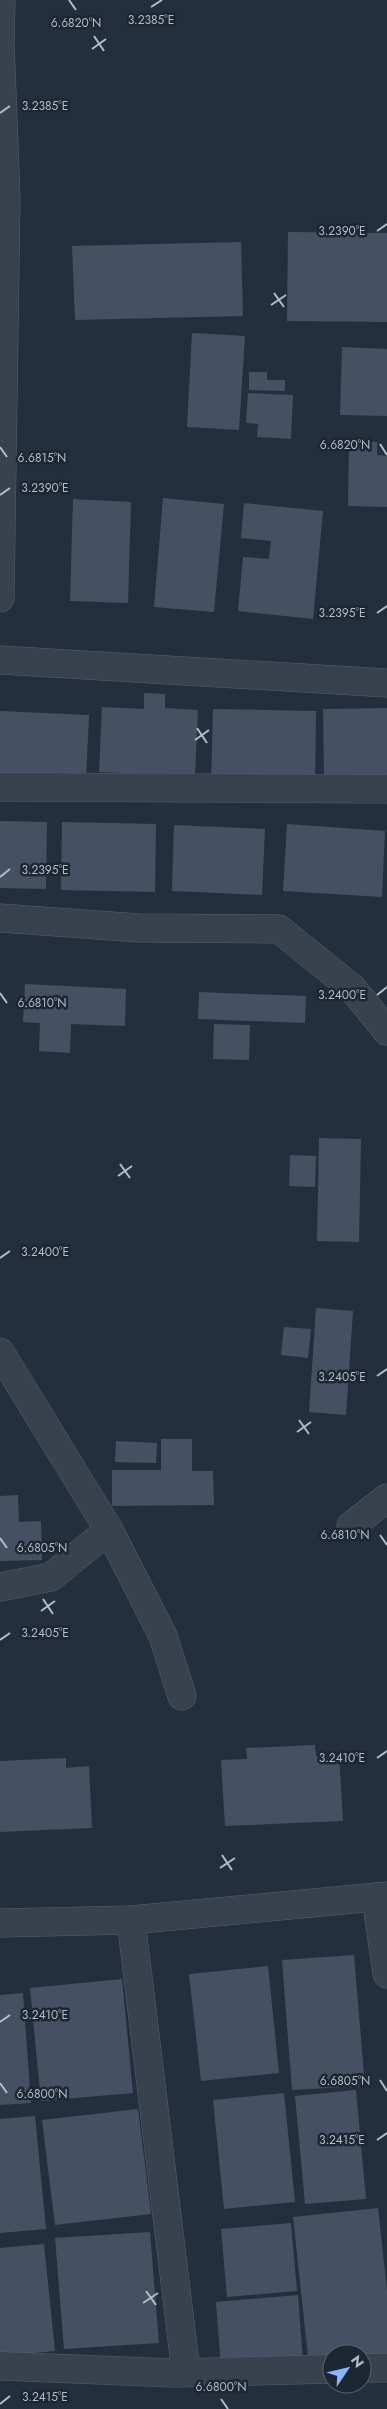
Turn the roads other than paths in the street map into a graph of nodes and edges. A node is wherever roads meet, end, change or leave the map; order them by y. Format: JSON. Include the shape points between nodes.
{"nodes":[{"id":1,"x":1,"y":0,"type":"edge"},
{"id":2,"x":0,"y":598,"type":"edge"},
{"id":3,"x":0,"y":660,"type":"edge"},
{"id":4,"x":387,"y":683,"type":"edge"},
{"id":5,"x":0,"y":787,"type":"edge"},
{"id":6,"x":387,"y":789,"type":"edge"},
{"id":7,"x":0,"y":918,"type":"edge"},
{"id":8,"x":387,"y":1030,"type":"edge"},
{"id":9,"x":0,"y":1352,"type":"edge"},
{"id":10,"x":387,"y":1498,"type":"edge"},
{"id":11,"x":351,"y":1526,"type":"dead end"},
{"id":12,"x":109,"y":1530,"type":"junction"},
{"id":13,"x":0,"y":1587,"type":"edge"},
{"id":14,"x":182,"y":1696,"type":"dead end"},
{"id":15,"x":382,"y":1897,"type":"edge"},
{"id":16,"x":131,"y":1920,"type":"junction"},
{"id":17,"x":0,"y":1923,"type":"edge"},
{"id":18,"x":387,"y":1974,"type":"edge"},
{"id":19,"x":0,"y":2366,"type":"edge"},
{"id":20,"x":372,"y":2368,"type":"edge"},
{"id":21,"x":387,"y":2368,"type":"edge"},
{"id":22,"x":322,"y":2369,"type":"edge"},
{"id":23,"x":186,"y":2372,"type":"junction"}],
"edges":[{"from":1,"to":2,"type":"street","via":[[6,198]]},
{"from":3,"to":4,"type":"street"},
{"from":5,"to":6,"type":"street"},
{"from":7,"to":8,"type":"street","via":[[139,928],[279,930],[352,988]]},
{"from":9,"to":12,"type":"street"},
{"from":10,"to":11,"type":"street"},
{"from":12,"to":13,"type":"street","via":[[51,1577]]},
{"from":12,"to":14,"type":"street","via":[[163,1636]]},
{"from":15,"to":16,"type":"street"},
{"from":15,"to":18,"type":"street"},
{"from":16,"to":17,"type":"street"},
{"from":16,"to":23,"type":"street"},
{"from":19,"to":23,"type":"street"},
{"from":20,"to":21,"type":"street"},
{"from":22,"to":23,"type":"street"}]}
